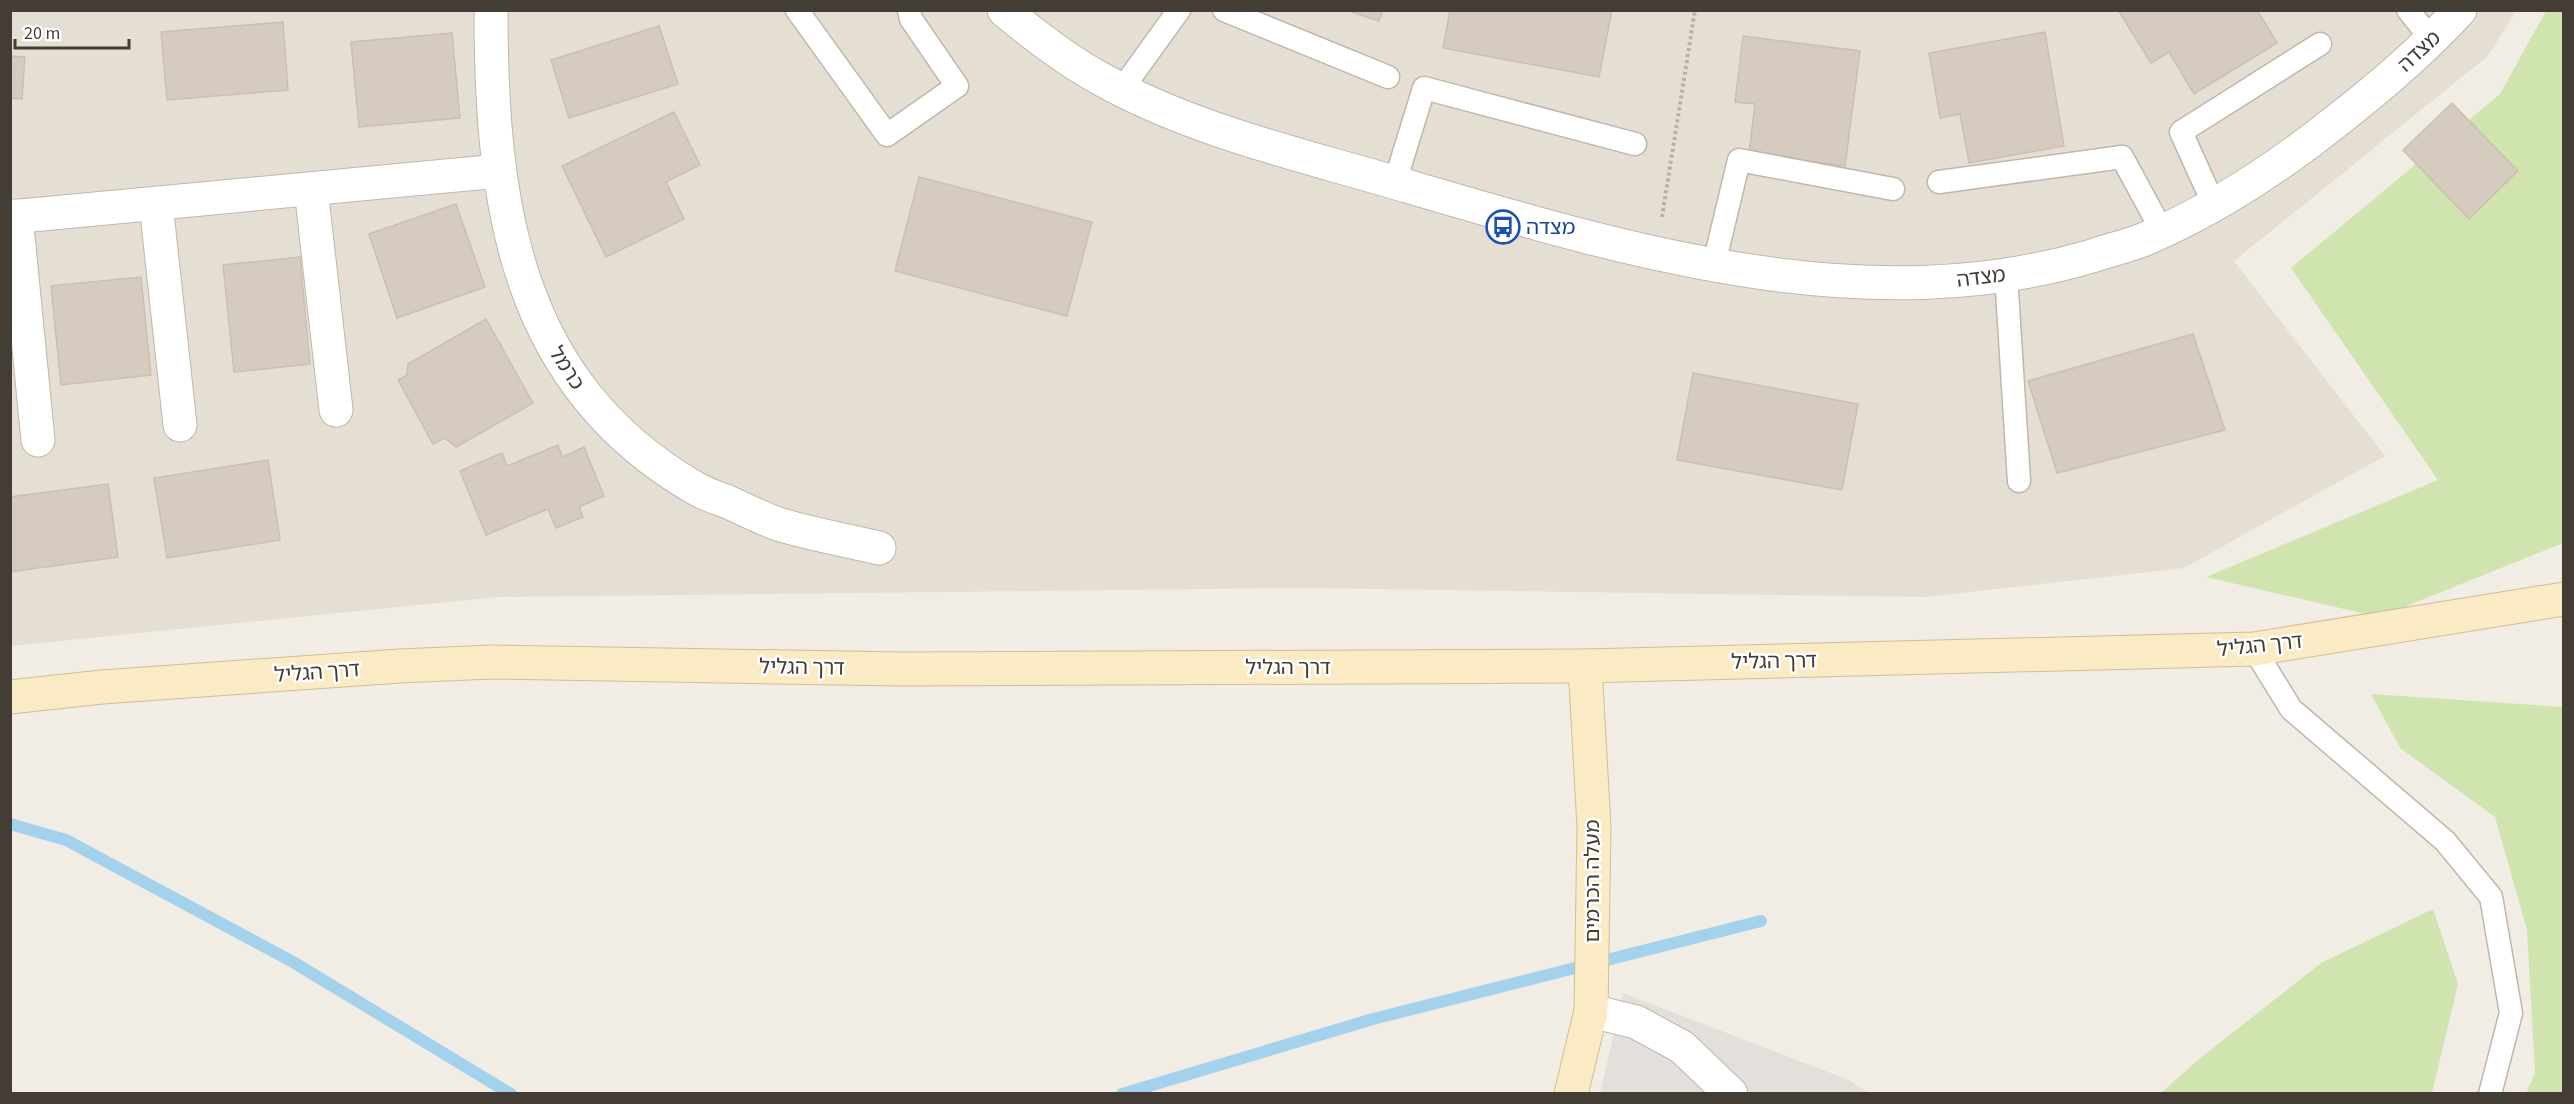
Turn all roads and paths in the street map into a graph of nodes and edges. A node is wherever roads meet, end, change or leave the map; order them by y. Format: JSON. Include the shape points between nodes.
{"nodes":[{"id":1,"x":491,"y":10,"type":"edge"},
{"id":2,"x":797,"y":10,"type":"edge"},
{"id":3,"x":909,"y":10,"type":"edge"},
{"id":4,"x":1004,"y":10,"type":"edge"},
{"id":5,"x":1179,"y":10,"type":"edge"},
{"id":6,"x":1224,"y":10,"type":"edge"},
{"id":7,"x":1695,"y":10,"type":"edge"},
{"id":8,"x":2408,"y":10,"type":"edge"},
{"id":9,"x":2460,"y":10,"type":"edge"},
{"id":10,"x":2432,"y":40,"type":"junction"},
{"id":11,"x":2320,"y":44,"type":"dead end"},
{"id":12,"x":1388,"y":76,"type":"dead end"},
{"id":13,"x":1122,"y":89,"type":"junction"},
{"id":14,"x":1635,"y":144,"type":"dead end"},
{"id":15,"x":499,"y":171,"type":"junction"},
{"id":16,"x":1395,"y":182,"type":"junction"},
{"id":17,"x":1939,"y":182,"type":"dead end"},
{"id":18,"x":311,"y":189,"type":"junction"},
{"id":19,"x":1893,"y":189,"type":"dead end"},
{"id":20,"x":156,"y":204,"type":"junction"},
{"id":21,"x":2214,"y":205,"type":"junction"},
{"id":22,"x":13,"y":216,"type":"edge"},
{"id":23,"x":2162,"y":231,"type":"junction"},
{"id":24,"x":1656,"y":254,"type":"junction"},
{"id":25,"x":1714,"y":264,"type":"junction"},
{"id":26,"x":2006,"y":275,"type":"junction"},
{"id":27,"x":336,"y":410,"type":"dead end"},
{"id":28,"x":180,"y":425,"type":"dead end"},
{"id":29,"x":38,"y":440,"type":"dead end"},
{"id":30,"x":2019,"y":481,"type":"dead end"},
{"id":31,"x":879,"y":548,"type":"dead end"},
{"id":32,"x":2564,"y":599,"type":"edge"},
{"id":33,"x":2254,"y":649,"type":"junction"},
{"id":34,"x":1585,"y":666,"type":"junction"},
{"id":35,"x":10,"y":697,"type":"edge"},
{"id":36,"x":1591,"y":1011,"type":"junction"},
{"id":37,"x":1571,"y":1094,"type":"edge"},
{"id":38,"x":1731,"y":1094,"type":"edge"},
{"id":39,"x":2490,"y":1094,"type":"edge"}],
"edges":[{"from":1,"to":15,"type":"street","name":"כרמל","via":[[491,71]]},
{"from":2,"to":3,"type":"lane","via":[[887,135],[957,86],[911,19]]},
{"from":4,"to":13,"type":"street","name":"מצדה","via":[[1042,42]]},
{"from":5,"to":13,"type":"lane"},
{"from":6,"to":12,"type":"lane"},
{"from":7,"to":24,"type":"path"},
{"from":8,"to":10,"type":"lane"},
{"from":9,"to":10,"type":"street","name":"מצדה"},
{"from":10,"to":21,"type":"street","name":"מצדה","via":[[2313,140],[2235,195]]},
{"from":11,"to":21,"type":"lane","via":[[2181,132]]},
{"from":13,"to":16,"type":"street","name":"מצדה","via":[[1184,117]]},
{"from":14,"to":16,"type":"lane","via":[[1424,88]]},
{"from":15,"to":18,"type":"street"},
{"from":15,"to":31,"type":"street","name":"כרמל","via":[[519,270],[544,333],[580,391],[630,444],[695,488],[777,524]]},
{"from":16,"to":24,"type":"street","name":"מצדה"},
{"from":17,"to":23,"type":"lane","via":[[2122,157]]},
{"from":18,"to":20,"type":"street"},
{"from":18,"to":27,"type":"street"},
{"from":19,"to":25,"type":"lane","via":[[1739,160]]},
{"from":20,"to":22,"type":"street"},
{"from":20,"to":28,"type":"street"},
{"from":21,"to":23,"type":"street","name":"מצדה"},
{"from":22,"to":29,"type":"street"},
{"from":23,"to":26,"type":"street","name":"מצדה","via":[[2048,268]]},
{"from":24,"to":25,"type":"street","name":"מצדה"},
{"from":25,"to":26,"type":"street","name":"מצדה","via":[[1855,282],[1952,281]]},
{"from":26,"to":30,"type":"lane"},
{"from":32,"to":33,"type":"street","name":"דרך הגליל"},
{"from":33,"to":34,"type":"street","name":"דרך הגליל"},
{"from":33,"to":39,"type":"lane","via":[[2291,709],[2445,841],[2491,897],[2511,1013]]},
{"from":34,"to":35,"type":"street","name":"דרך הגליל","via":[[901,669],[490,662],[102,687]]},
{"from":34,"to":36,"type":"street","name":"מעלה הכרמים","via":[[1594,827]]},
{"from":36,"to":37,"type":"street","name":"מעלה הכרמים"},
{"from":36,"to":38,"type":"street","via":[[1636,1022],[1682,1047]]}]}
